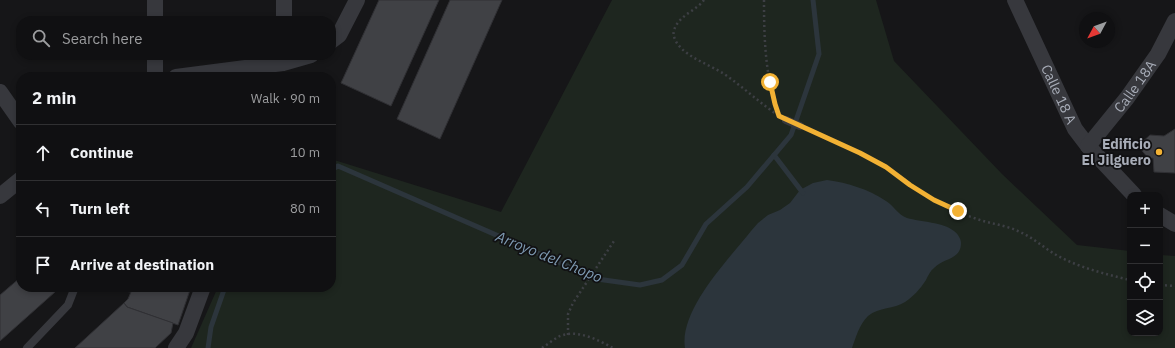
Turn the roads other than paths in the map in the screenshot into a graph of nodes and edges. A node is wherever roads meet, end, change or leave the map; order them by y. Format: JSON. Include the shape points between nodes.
{"nodes":[{"id":1,"x":155,"y":0,"type":"edge"},
{"id":2,"x":284,"y":0,"type":"edge"},
{"id":3,"x":357,"y":0,"type":"edge"},
{"id":4,"x":1015,"y":0,"type":"edge"},
{"id":5,"x":155,"y":16,"type":"edge"},
{"id":6,"x":284,"y":16,"type":"edge"},
{"id":7,"x":1175,"y":21,"type":"edge"},
{"id":8,"x":336,"y":37,"type":"edge"},
{"id":9,"x":155,"y":60,"type":"edge"},
{"id":10,"x":294,"y":60,"type":"edge"},
{"id":11,"x":155,"y":72,"type":"edge"},
{"id":12,"x":214,"y":72,"type":"edge"},
{"id":13,"x":0,"y":92,"type":"edge"},
{"id":14,"x":16,"y":115,"type":"edge"},
{"id":15,"x":786,"y":120,"type":"dead end"},
{"id":16,"x":800,"y":126,"type":"road end"},
{"id":17,"x":1088,"y":146,"type":"junction"},
{"id":18,"x":16,"y":183,"type":"edge"},
{"id":19,"x":1131,"y":192,"type":"edge"},
{"id":20,"x":0,"y":196,"type":"edge"},
{"id":21,"x":1163,"y":217,"type":"edge"},
{"id":22,"x":1175,"y":224,"type":"edge"},
{"id":23,"x":73,"y":292,"type":"edge"},
{"id":24,"x":201,"y":292,"type":"edge"},
{"id":25,"x":27,"y":348,"type":"edge"},
{"id":26,"x":176,"y":348,"type":"edge"}],
"edges":[{"from":1,"to":5,"type":"street"},
{"from":2,"to":6,"type":"street"},
{"from":3,"to":8,"type":"street"},
{"from":4,"to":17,"type":"street","name":"Calle 18 A","via":[[1075,129]]},
{"from":7,"to":17,"type":"street","name":"Calle 18A","via":[[1158,54]]},
{"from":9,"to":11,"type":"street"},
{"from":10,"to":12,"type":"street"},
{"from":13,"to":14,"type":"street"},
{"from":15,"to":16,"type":"lane"},
{"from":17,"to":19,"type":"street","name":"Calle 18 A"},
{"from":18,"to":20,"type":"street"},
{"from":21,"to":22,"type":"street"},
{"from":23,"to":25,"type":"lane","via":[[68,305]]},
{"from":24,"to":26,"type":"street","via":[[186,333]]}]}
